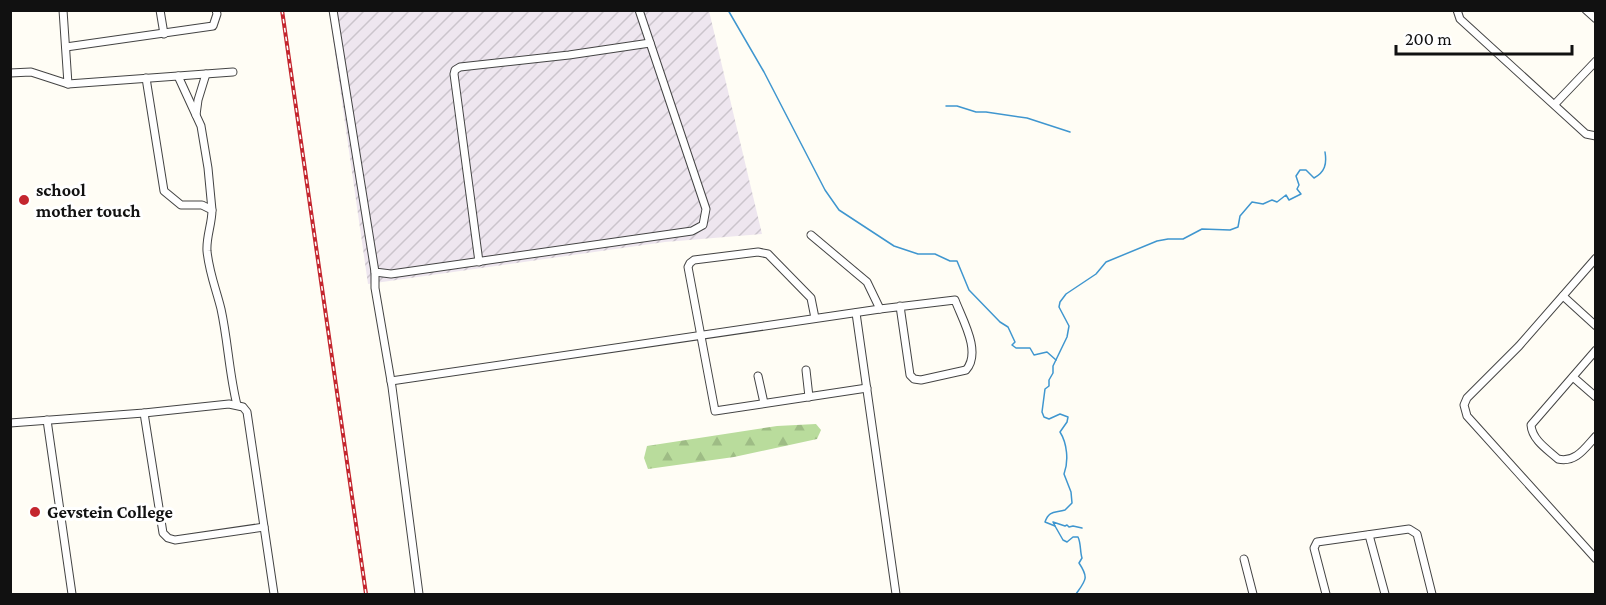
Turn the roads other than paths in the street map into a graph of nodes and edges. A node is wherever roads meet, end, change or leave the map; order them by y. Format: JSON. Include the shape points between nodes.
{"nodes":[{"id":1,"x":63,"y":10,"type":"edge"},
{"id":2,"x":160,"y":10,"type":"edge"},
{"id":3,"x":216,"y":10,"type":"edge"},
{"id":4,"x":333,"y":10,"type":"edge"},
{"id":5,"x":639,"y":10,"type":"edge"},
{"id":6,"x":1457,"y":10,"type":"edge"},
{"id":7,"x":1586,"y":10,"type":"edge"},
{"id":8,"x":1596,"y":19,"type":"edge"},
{"id":9,"x":164,"y":34,"type":"junction"},
{"id":10,"x":650,"y":43,"type":"junction"},
{"id":11,"x":66,"y":46,"type":"junction"},
{"id":12,"x":1596,"y":61,"type":"edge"},
{"id":13,"x":233,"y":72,"type":"dead end"},
{"id":14,"x":10,"y":73,"type":"edge"},
{"id":15,"x":206,"y":74,"type":"junction"},
{"id":16,"x":178,"y":76,"type":"junction"},
{"id":17,"x":146,"y":78,"type":"junction"},
{"id":18,"x":68,"y":84,"type":"junction"},
{"id":19,"x":1555,"y":104,"type":"junction"},
{"id":20,"x":196,"y":115,"type":"junction"},
{"id":21,"x":1596,"y":136,"type":"edge"},
{"id":22,"x":212,"y":210,"type":"junction"},
{"id":23,"x":811,"y":235,"type":"dead end"},
{"id":24,"x":1596,"y":258,"type":"edge"},
{"id":25,"x":478,"y":262,"type":"junction"},
{"id":26,"x":375,"y":272,"type":"junction"},
{"id":27,"x":1563,"y":296,"type":"junction"},
{"id":28,"x":900,"y":306,"type":"junction"},
{"id":29,"x":880,"y":309,"type":"junction"},
{"id":30,"x":856,"y":313,"type":"junction"},
{"id":31,"x":815,"y":318,"type":"junction"},
{"id":32,"x":1596,"y":326,"type":"edge"},
{"id":33,"x":700,"y":334,"type":"junction"},
{"id":34,"x":1596,"y":350,"type":"edge"},
{"id":35,"x":806,"y":369,"type":"dead end"},
{"id":36,"x":758,"y":376,"type":"dead end"},
{"id":37,"x":1573,"y":377,"type":"junction"},
{"id":38,"x":391,"y":381,"type":"junction"},
{"id":39,"x":867,"y":388,"type":"junction"},
{"id":40,"x":809,"y":397,"type":"junction"},
{"id":41,"x":1596,"y":398,"type":"edge"},
{"id":42,"x":764,"y":403,"type":"junction"},
{"id":43,"x":237,"y":405,"type":"junction"},
{"id":44,"x":144,"y":413,"type":"junction"},
{"id":45,"x":47,"y":420,"type":"junction"},
{"id":46,"x":10,"y":423,"type":"edge"},
{"id":47,"x":1596,"y":436,"type":"edge"},
{"id":48,"x":264,"y":527,"type":"junction"},
{"id":49,"x":1369,"y":535,"type":"junction"},
{"id":50,"x":1596,"y":559,"type":"edge"},
{"id":51,"x":1244,"y":560,"type":"dead end"},
{"id":52,"x":72,"y":594,"type":"edge"},
{"id":53,"x":274,"y":594,"type":"edge"},
{"id":54,"x":419,"y":594,"type":"edge"},
{"id":55,"x":896,"y":594,"type":"edge"},
{"id":56,"x":1253,"y":594,"type":"edge"},
{"id":57,"x":1326,"y":594,"type":"edge"},
{"id":58,"x":1385,"y":594,"type":"edge"},
{"id":59,"x":1432,"y":594,"type":"edge"}],
"edges":[{"from":1,"to":11,"type":"street"},
{"from":2,"to":9,"type":"street"},
{"from":3,"to":9,"type":"street","via":[[213,26]]},
{"from":4,"to":26,"type":"street"},
{"from":5,"to":10,"type":"street"},
{"from":6,"to":19,"type":"street","via":[[1460,19]]},
{"from":7,"to":8,"type":"street"},
{"from":9,"to":11,"type":"street"},
{"from":10,"to":25,"type":"street","via":[[455,70]]},
{"from":10,"to":25,"type":"street","via":[[706,209],[703,225],[692,231]]},
{"from":11,"to":18,"type":"street"},
{"from":12,"to":19,"type":"street"},
{"from":13,"to":15,"type":"street"},
{"from":14,"to":18,"type":"street","via":[[31,72]]},
{"from":15,"to":16,"type":"street"},
{"from":15,"to":20,"type":"street"},
{"from":16,"to":17,"type":"street"},
{"from":16,"to":20,"type":"street"},
{"from":17,"to":18,"type":"street"},
{"from":17,"to":22,"type":"street","via":[[164,191],[181,205],[202,205]]},
{"from":19,"to":21,"type":"street","via":[[1586,134]]},
{"from":20,"to":22,"type":"street","via":[[203,137]]},
{"from":22,"to":43,"type":"street","via":[[207,233],[209,265]]},
{"from":23,"to":29,"type":"street","via":[[867,282]]},
{"from":24,"to":27,"type":"street"},
{"from":25,"to":26,"type":"street","via":[[390,274]]},
{"from":26,"to":38,"type":"street"},
{"from":27,"to":32,"type":"street"},
{"from":27,"to":50,"type":"street","via":[[1467,398],[1464,409]]},
{"from":28,"to":28,"type":"street","via":[[955,300],[973,355],[966,370],[914,379],[910,375]]},
{"from":28,"to":29,"type":"street"},
{"from":29,"to":30,"type":"street"},
{"from":30,"to":31,"type":"street"},
{"from":30,"to":39,"type":"street"},
{"from":31,"to":33,"type":"street"},
{"from":31,"to":33,"type":"street","via":[[812,298],[768,254],[694,260],[688,267]]},
{"from":33,"to":38,"type":"street"},
{"from":33,"to":42,"type":"street","via":[[715,411]]},
{"from":34,"to":37,"type":"street"},
{"from":35,"to":40,"type":"street"},
{"from":36,"to":42,"type":"street"},
{"from":37,"to":41,"type":"street"},
{"from":37,"to":47,"type":"street","via":[[1532,423],[1532,431],[1562,460],[1575,458]]},
{"from":38,"to":54,"type":"street"},
{"from":39,"to":40,"type":"street"},
{"from":39,"to":55,"type":"street"},
{"from":40,"to":42,"type":"street"},
{"from":43,"to":44,"type":"street"},
{"from":43,"to":48,"type":"street","via":[[247,412]]},
{"from":44,"to":45,"type":"street"},
{"from":44,"to":48,"type":"street","via":[[168,538]]},
{"from":45,"to":46,"type":"street"},
{"from":45,"to":52,"type":"street"},
{"from":48,"to":53,"type":"street"},
{"from":49,"to":57,"type":"street","via":[[1314,544]]},
{"from":49,"to":58,"type":"street"},
{"from":49,"to":59,"type":"street","via":[[1409,529],[1417,534]]},
{"from":51,"to":56,"type":"street"}]}
